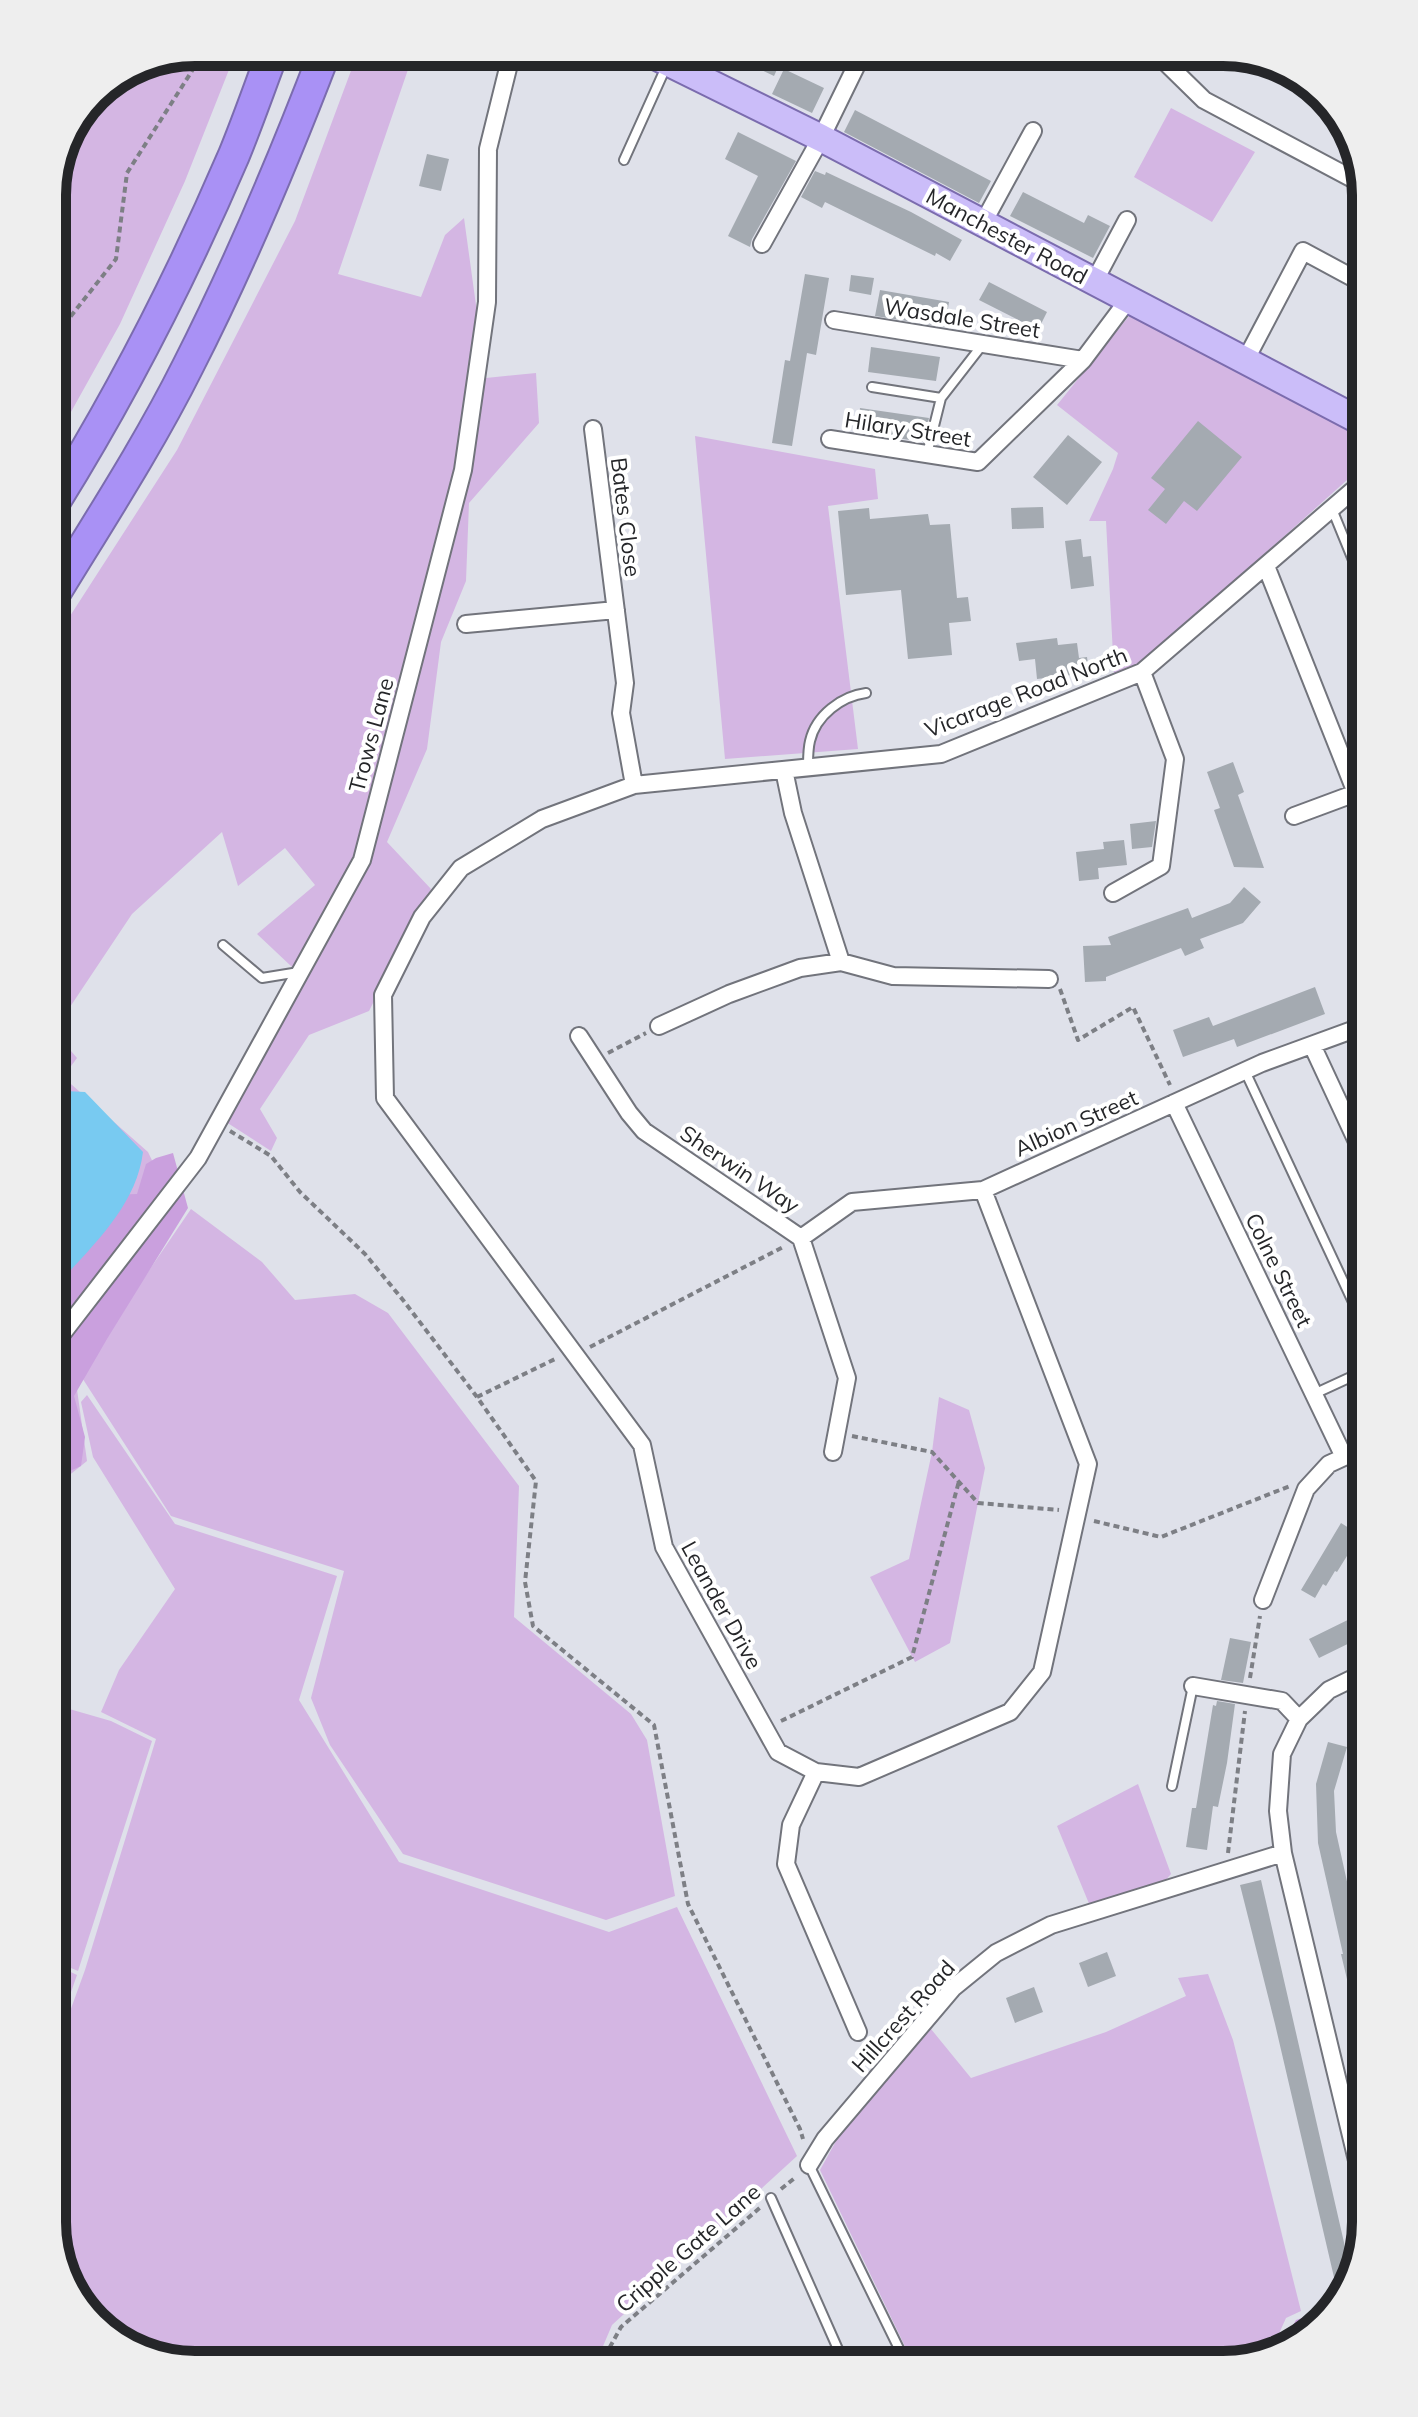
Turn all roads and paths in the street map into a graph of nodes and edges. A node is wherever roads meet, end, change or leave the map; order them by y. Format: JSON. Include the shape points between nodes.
{"nodes":[{"id":1,"x":195,"y":66,"type":"edge"},
{"id":2,"x":268,"y":66,"type":"edge"},
{"id":3,"x":319,"y":66,"type":"edge"},
{"id":4,"x":509,"y":66,"type":"edge"},
{"id":5,"x":654,"y":66,"type":"edge"},
{"id":6,"x":675,"y":66,"type":"edge"},
{"id":7,"x":705,"y":66,"type":"edge"},
{"id":8,"x":856,"y":66,"type":"edge"},
{"id":9,"x":1170,"y":66,"type":"edge"},
{"id":10,"x":700,"y":78,"type":"junction"},
{"id":11,"x":1033,"y":131,"type":"dead end"},
{"id":12,"x":821,"y":138,"type":"junction"},
{"id":13,"x":624,"y":160,"type":"dead end"},
{"id":14,"x":1351,"y":178,"type":"edge"},
{"id":15,"x":1127,"y":220,"type":"dead end"},
{"id":16,"x":983,"y":223,"type":"junction"},
{"id":17,"x":762,"y":244,"type":"dead end"},
{"id":18,"x":1352,"y":277,"type":"edge"},
{"id":19,"x":1094,"y":282,"type":"junction"},
{"id":20,"x":1128,"y":300,"type":"junction"},
{"id":21,"x":834,"y":320,"type":"dead end"},
{"id":22,"x":66,"y":322,"type":"edge"},
{"id":23,"x":984,"y":344,"type":"junction"},
{"id":24,"x":1083,"y":360,"type":"junction"},
{"id":25,"x":1245,"y":361,"type":"junction"},
{"id":26,"x":872,"y":387,"type":"dead end"},
{"id":27,"x":941,"y":398,"type":"junction"},
{"id":28,"x":1352,"y":417,"type":"edge"},
{"id":29,"x":593,"y":429,"type":"dead end"},
{"id":30,"x":830,"y":439,"type":"dead end"},
{"id":31,"x":927,"y":454,"type":"junction"},
{"id":32,"x":66,"y":483,"type":"edge"},
{"id":33,"x":1352,"y":491,"type":"edge"},
{"id":34,"x":1332,"y":508,"type":"junction"},
{"id":35,"x":1352,"y":557,"type":"edge"},
{"id":36,"x":1266,"y":566,"type":"junction"},
{"id":37,"x":66,"y":575,"type":"edge"},
{"id":38,"x":616,"y":610,"type":"junction"},
{"id":39,"x":466,"y":624,"type":"dead end"},
{"id":40,"x":1142,"y":672,"type":"junction"},
{"id":41,"x":866,"y":693,"type":"dead end"},
{"id":42,"x":808,"y":767,"type":"junction"},
{"id":43,"x":784,"y":770,"type":"junction"},
{"id":44,"x":1352,"y":771,"type":"edge"},
{"id":45,"x":634,"y":785,"type":"junction"},
{"id":46,"x":1352,"y":795,"type":"edge"},
{"id":47,"x":1294,"y":816,"type":"dead end"},
{"id":48,"x":1113,"y":893,"type":"dead end"},
{"id":49,"x":223,"y":945,"type":"dead end"},
{"id":50,"x":841,"y":962,"type":"junction"},
{"id":51,"x":300,"y":972,"type":"junction"},
{"id":52,"x":1049,"y":979,"type":"joint"},
{"id":53,"x":659,"y":1026,"type":"joint"},
{"id":54,"x":1352,"y":1030,"type":"edge"},
{"id":55,"x":579,"y":1036,"type":"dead end"},
{"id":56,"x":1312,"y":1045,"type":"junction"},
{"id":57,"x":594,"y":1060,"type":"junction"},
{"id":58,"x":1245,"y":1071,"type":"junction"},
{"id":59,"x":1174,"y":1103,"type":"junction"},
{"id":60,"x":1352,"y":1113,"type":"edge"},
{"id":61,"x":1345,"y":1115,"type":"junction"},
{"id":62,"x":217,"y":1123,"type":"junction"},
{"id":63,"x":1352,"y":1130,"type":"edge"},
{"id":64,"x":983,"y":1190,"type":"junction"},
{"id":65,"x":801,"y":1238,"type":"junction"},
{"id":66,"x":1352,"y":1300,"type":"edge"},
{"id":67,"x":66,"y":1329,"type":"edge"},
{"id":68,"x":574,"y":1353,"type":"junction"},
{"id":69,"x":1352,"y":1376,"type":"edge"},
{"id":70,"x":1314,"y":1394,"type":"junction"},
{"id":71,"x":477,"y":1397,"type":"junction"},
{"id":72,"x":836,"y":1433,"type":"junction"},
{"id":73,"x":833,"y":1452,"type":"dead end"},
{"id":74,"x":1352,"y":1453,"type":"edge"},
{"id":75,"x":1344,"y":1457,"type":"junction"},
{"id":76,"x":1320,"y":1474,"type":"junction"},
{"id":77,"x":959,"y":1481,"type":"junction"},
{"id":78,"x":1077,"y":1514,"type":"junction"},
{"id":79,"x":1263,"y":1600,"type":"joint"},
{"id":80,"x":1352,"y":1679,"type":"edge"},
{"id":81,"x":1193,"y":1686,"type":"joint"},
{"id":82,"x":1247,"y":1694,"type":"junction"},
{"id":83,"x":1299,"y":1719,"type":"junction"},
{"id":84,"x":765,"y":1730,"type":"junction"},
{"id":85,"x":816,"y":1772,"type":"junction"},
{"id":86,"x":1172,"y":1786,"type":"dead end"},
{"id":87,"x":1283,"y":1853,"type":"junction"},
{"id":88,"x":1226,"y":1871,"type":"junction"},
{"id":89,"x":858,"y":2032,"type":"dead end"},
{"id":90,"x":1352,"y":2140,"type":"edge"},
{"id":91,"x":809,"y":2165,"type":"junction"},
{"id":92,"x":771,"y":2198,"type":"junction"},
{"id":93,"x":608,"y":2351,"type":"edge"},
{"id":94,"x":839,"y":2351,"type":"edge"},
{"id":95,"x":900,"y":2351,"type":"edge"}],
"edges":[{"from":1,"to":22,"type":"path","via":[[127,173],[116,259]]},
{"from":2,"to":32,"type":"highway","via":[[235,153],[146,342]]},
{"from":3,"to":37,"type":"highway","via":[[277,173],[188,366]]},
{"from":4,"to":51,"type":"street","name":"Trows Lane","via":[[488,149],[487,302],[463,470],[362,860]]},
{"from":5,"to":13,"type":"lane"},
{"from":6,"to":10,"type":"main road","name":"Manchester Road"},
{"from":7,"to":10,"type":"street"},
{"from":8,"to":12,"type":"street"},
{"from":9,"to":14,"type":"street","via":[[1204,100]]},
{"from":10,"to":12,"type":"main road","name":"Manchester Road"},
{"from":11,"to":16,"type":"street"},
{"from":12,"to":16,"type":"main road","name":"Manchester Road"},
{"from":12,"to":17,"type":"street"},
{"from":15,"to":19,"type":"street"},
{"from":16,"to":19,"type":"main road","name":"Manchester Road"},
{"from":18,"to":25,"type":"street","via":[[1303,251]]},
{"from":19,"to":20,"type":"main road","name":"Manchester Road"},
{"from":20,"to":24,"type":"street"},
{"from":20,"to":25,"type":"main road","name":"Manchester Road"},
{"from":21,"to":23,"type":"street","name":"Wasdale Street"},
{"from":23,"to":24,"type":"street","name":"Wasdale Street"},
{"from":23,"to":27,"type":"lane"},
{"from":24,"to":31,"type":"street","name":"Hilary Street","via":[[978,462]]},
{"from":25,"to":28,"type":"main road","name":"Manchester Road"},
{"from":26,"to":27,"type":"lane"},
{"from":27,"to":31,"type":"lane"},
{"from":29,"to":38,"type":"street","name":"Bates Close"},
{"from":30,"to":31,"type":"street","name":"Hilary Street"},
{"from":33,"to":34,"type":"street","name":"Vicarage Road North"},
{"from":34,"to":35,"type":"lane"},
{"from":34,"to":36,"type":"street","name":"Vicarage Road North"},
{"from":36,"to":40,"type":"street","name":"Vicarage Road North"},
{"from":36,"to":44,"type":"street"},
{"from":38,"to":39,"type":"street","name":"Bates Close"},
{"from":38,"to":45,"type":"street","name":"Bates Close","via":[[625,683],[621,713]]},
{"from":40,"to":42,"type":"street","name":"Vicarage Road North","via":[[941,754]]},
{"from":40,"to":48,"type":"street","via":[[1175,759],[1161,866]]},
{"from":41,"to":42,"type":"lane","via":[[841,701],[823,718],[810,739]]},
{"from":42,"to":43,"type":"street","name":"Vicarage Road North"},
{"from":43,"to":45,"type":"street","name":"Vicarage Road North"},
{"from":43,"to":50,"type":"street"},
{"from":45,"to":68,"type":"street","name":"Leander Drive","via":[[542,819],[461,868],[422,917],[383,995],[385,1098]]},
{"from":46,"to":47,"type":"street"},
{"from":49,"to":51,"type":"lane","via":[[262,978]]},
{"from":50,"to":52,"type":"street","via":[[893,976]]},
{"from":50,"to":53,"type":"street","via":[[800,968]]},
{"from":51,"to":62,"type":"street","name":"Trows Lane"},
{"from":52,"to":59,"type":"path","via":[[1061,989],[1078,1040],[1133,1007]]},
{"from":53,"to":57,"type":"path"},
{"from":54,"to":56,"type":"street","name":"Albion Street"},
{"from":55,"to":57,"type":"street","name":"Sherwin Way"},
{"from":56,"to":58,"type":"street","name":"Albion Street"},
{"from":56,"to":61,"type":"street"},
{"from":57,"to":65,"type":"street","name":"Sherwin Way","via":[[644,1131]]},
{"from":58,"to":59,"type":"street","name":"Albion Street"},
{"from":58,"to":66,"type":"lane"},
{"from":59,"to":64,"type":"street","name":"Albion Street"},
{"from":59,"to":70,"type":"street","name":"Colne Street"},
{"from":60,"to":61,"type":"lane"},
{"from":61,"to":63,"type":"street"},
{"from":62,"to":67,"type":"street","name":"Trows Lane","via":[[198,1158]]},
{"from":62,"to":71,"type":"path","via":[[271,1156],[365,1254]]},
{"from":64,"to":65,"type":"street","name":"Albion Street","via":[[852,1202]]},
{"from":64,"to":78,"type":"street","name":"Leander Drive","via":[[1088,1464]]},
{"from":65,"to":68,"type":"path"},
{"from":65,"to":72,"type":"street","name":"Sherwin Way","via":[[847,1378]]},
{"from":68,"to":71,"type":"path"},
{"from":68,"to":84,"type":"street","name":"Leander Drive","via":[[642,1445],[664,1547]]},
{"from":69,"to":70,"type":"lane"},
{"from":70,"to":75,"type":"street","name":"Colne Street"},
{"from":71,"to":91,"type":"path","via":[[536,1481],[525,1582],[533,1626],[654,1725],[688,1904],[800,2129]]},
{"from":72,"to":73,"type":"street","name":"Sherwin Way"},
{"from":72,"to":77,"type":"path","via":[[932,1452]]},
{"from":74,"to":75,"type":"street"},
{"from":75,"to":76,"type":"street"},
{"from":76,"to":78,"type":"path","via":[[1161,1537]]},
{"from":76,"to":79,"type":"street","via":[[1306,1489]]},
{"from":77,"to":78,"type":"path","via":[[978,1503]]},
{"from":77,"to":84,"type":"path","via":[[912,1657]]},
{"from":78,"to":85,"type":"street","name":"Leander Drive","via":[[1042,1672],[1010,1712],[859,1777]]},
{"from":79,"to":82,"type":"path"},
{"from":80,"to":83,"type":"street","via":[[1329,1690]]},
{"from":81,"to":82,"type":"street"},
{"from":81,"to":86,"type":"lane"},
{"from":82,"to":83,"type":"street","via":[[1282,1701]]},
{"from":82,"to":88,"type":"path"},
{"from":83,"to":87,"type":"street","via":[[1282,1754],[1278,1811]]},
{"from":84,"to":85,"type":"street","name":"Leander Drive","via":[[778,1752]]},
{"from":85,"to":89,"type":"street","via":[[791,1825],[786,1864]]},
{"from":87,"to":88,"type":"street","name":"Hillcrest Road"},
{"from":87,"to":90,"type":"street"},
{"from":88,"to":91,"type":"street","name":"Hillcrest Road","via":[[1051,1925],[996,1953],[953,1988]]},
{"from":91,"to":92,"type":"path","name":"Cripple Gate Lane"},
{"from":91,"to":95,"type":"lane"},
{"from":92,"to":93,"type":"path","name":"Cripple Gate Lane","via":[[621,2327]]},
{"from":92,"to":94,"type":"lane"}]}
